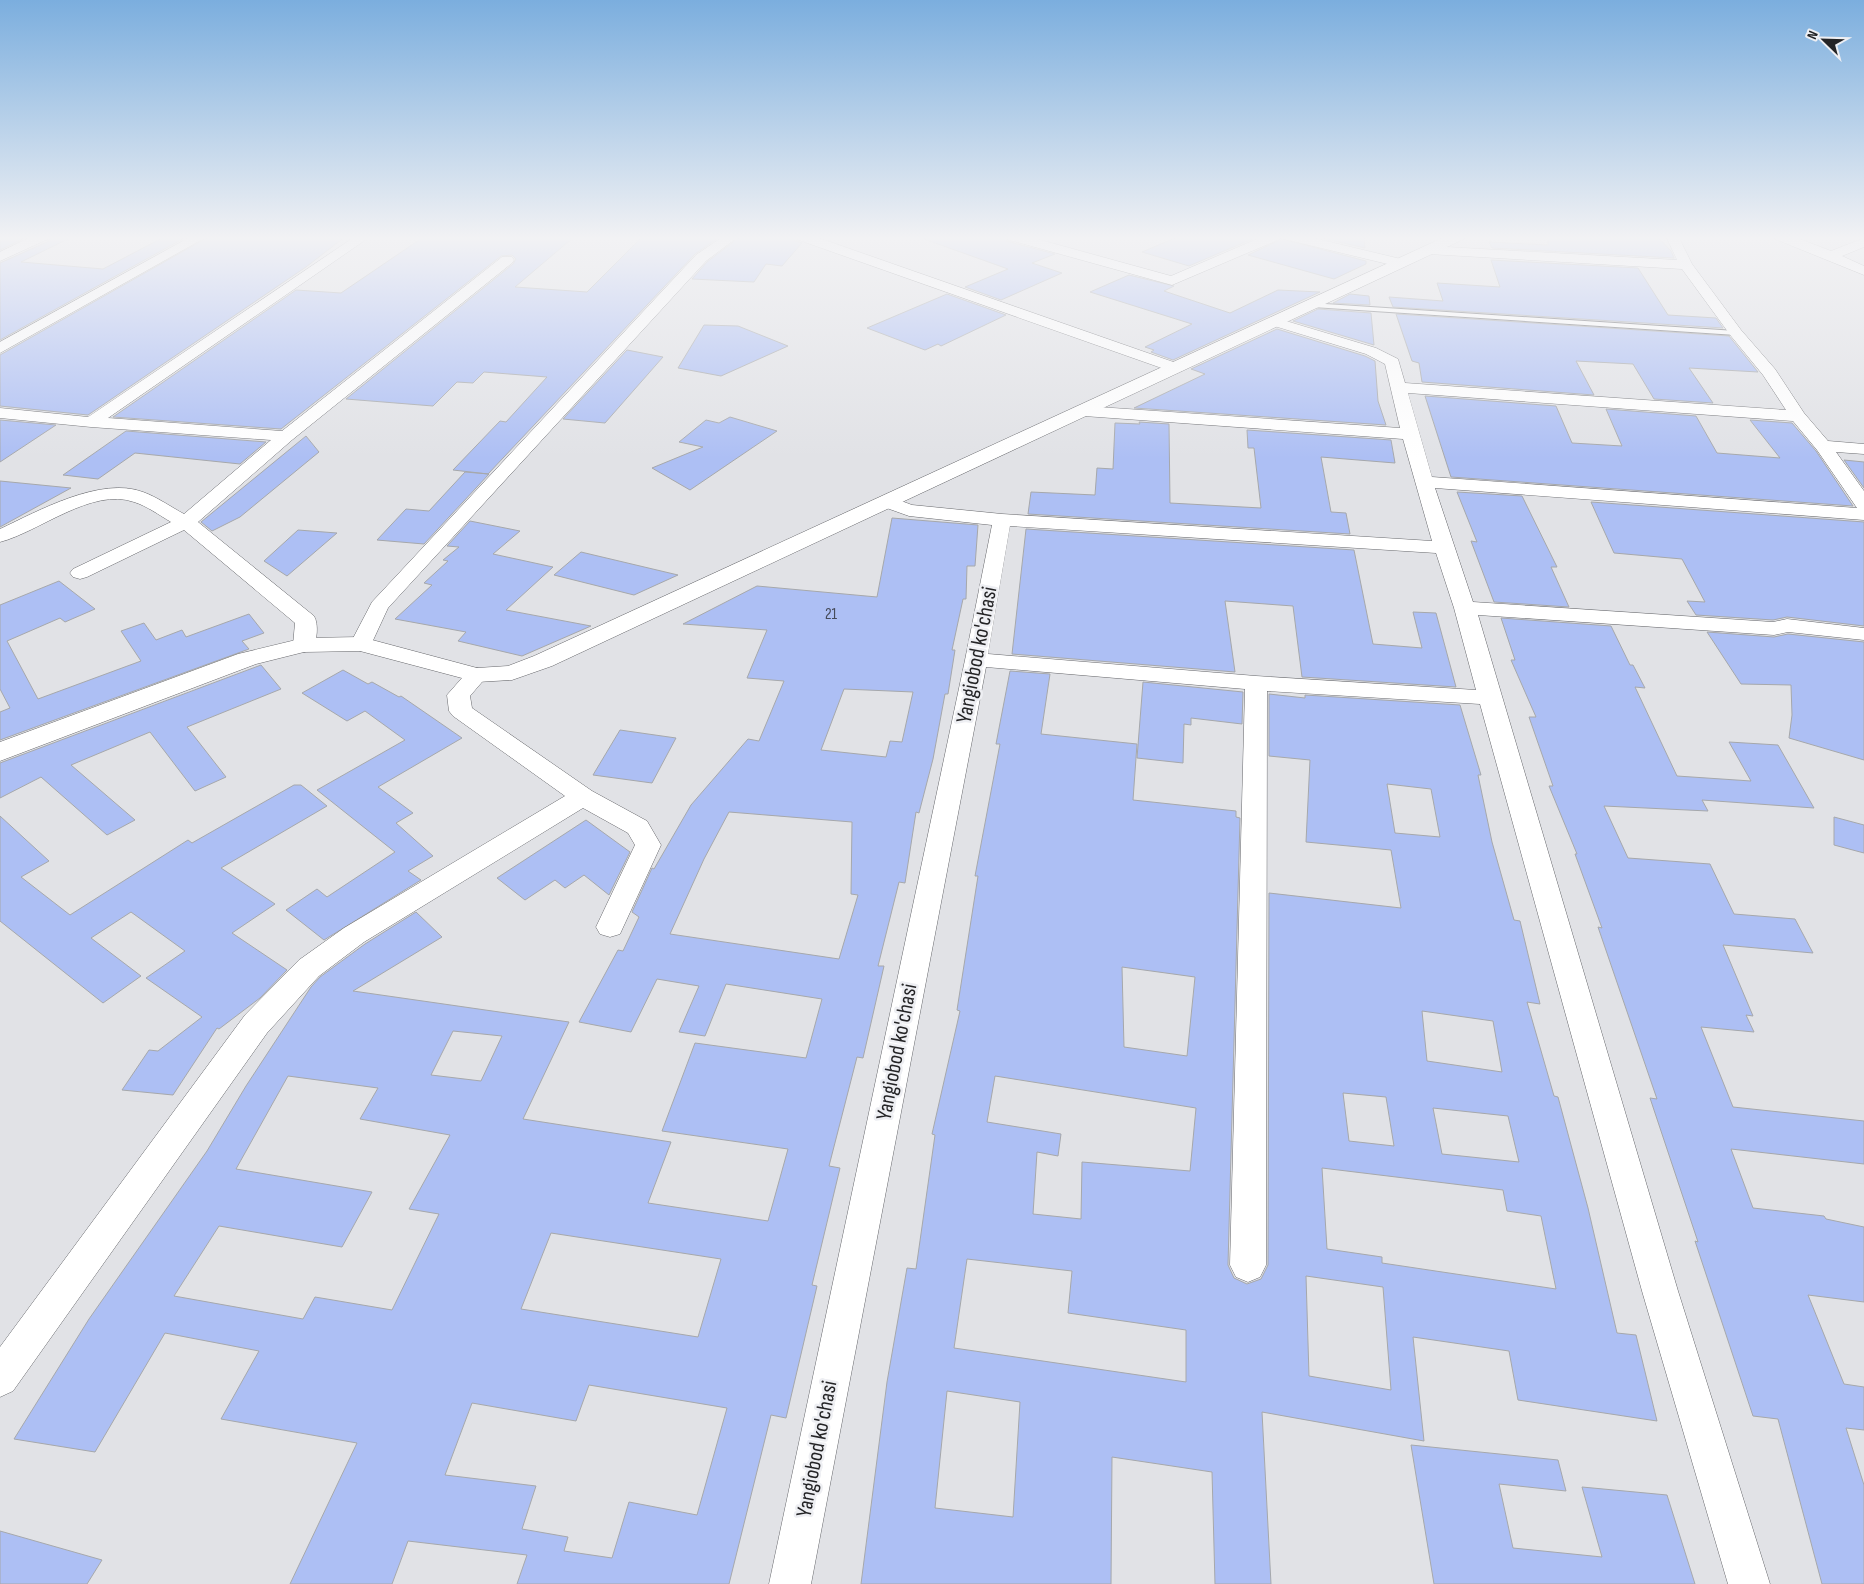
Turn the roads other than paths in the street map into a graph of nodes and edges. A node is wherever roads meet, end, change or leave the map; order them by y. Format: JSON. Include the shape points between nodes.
{"nodes":[{"id":1,"x":69,"y":310,"type":"edge"},
{"id":2,"x":256,"y":310,"type":"edge"},
{"id":3,"x":444,"y":310,"type":"edge"},
{"id":4,"x":653,"y":310,"type":"edge"},
{"id":5,"x":1011,"y":310,"type":"edge"},
{"id":6,"x":1300,"y":310,"type":"edge"},
{"id":7,"x":1369,"y":310,"type":"edge"},
{"id":8,"x":1719,"y":310,"type":"edge"},
{"id":9,"x":1276,"y":322,"type":"junction"},
{"id":10,"x":1736,"y":333,"type":"junction"},
{"id":11,"x":0,"y":348,"type":"edge"},
{"id":12,"x":1176,"y":368,"type":"junction"},
{"id":13,"x":1399,"y":387,"type":"junction"},
{"id":14,"x":1084,"y":411,"type":"junction"},
{"id":15,"x":0,"y":413,"type":"edge"},
{"id":16,"x":1798,"y":416,"type":"junction"},
{"id":17,"x":91,"y":422,"type":"junction"},
{"id":18,"x":1410,"y":434,"type":"junction"},
{"id":19,"x":286,"y":436,"type":"junction"},
{"id":20,"x":1823,"y":446,"type":"junction"},
{"id":21,"x":1864,"y":449,"type":"edge"},
{"id":22,"x":1425,"y":482,"type":"junction"},
{"id":23,"x":888,"y":502,"type":"junction"},
{"id":24,"x":1864,"y":504,"type":"edge"},
{"id":25,"x":1864,"y":514,"type":"edge"},
{"id":26,"x":1002,"y":520,"type":"junction"},
{"id":27,"x":186,"y":522,"type":"junction"},
{"id":28,"x":0,"y":536,"type":"edge"},
{"id":29,"x":1444,"y":548,"type":"junction"},
{"id":30,"x":80,"y":573,"type":"dead end"},
{"id":31,"x":1465,"y":608,"type":"junction"},
{"id":32,"x":1864,"y":634,"type":"edge"},
{"id":33,"x":361,"y":644,"type":"junction"},
{"id":34,"x":304,"y":645,"type":"junction"},
{"id":35,"x":976,"y":660,"type":"junction"},
{"id":36,"x":477,"y":675,"type":"junction"},
{"id":37,"x":1256,"y":683,"type":"junction"},
{"id":38,"x":1490,"y":698,"type":"junction"},
{"id":39,"x":0,"y":752,"type":"edge"},
{"id":40,"x":582,"y":797,"type":"junction"},
{"id":41,"x":610,"y":927,"type":"dead end"},
{"id":42,"x":1248,"y":1265,"type":"dead end"},
{"id":43,"x":0,"y":1378,"type":"edge"},
{"id":44,"x":790,"y":1584,"type":"edge"},
{"id":45,"x":1748,"y":1584,"type":"edge"}],
"edges":[{"from":1,"to":11,"type":"street"},
{"from":2,"to":17,"type":"street"},
{"from":3,"to":19,"type":"street"},
{"from":4,"to":33,"type":"street","via":[[379,606]]},
{"from":5,"to":12,"type":"street"},
{"from":6,"to":9,"type":"street"},
{"from":7,"to":10,"type":"lane"},
{"from":8,"to":10,"type":"street"},
{"from":9,"to":12,"type":"street"},
{"from":9,"to":13,"type":"street","via":[[1385,357],[1392,362]]},
{"from":10,"to":16,"type":"street","via":[[1769,372]]},
{"from":12,"to":14,"type":"street"},
{"from":13,"to":16,"type":"street"},
{"from":13,"to":18,"type":"street"},
{"from":14,"to":18,"type":"street"},
{"from":14,"to":23,"type":"street"},
{"from":15,"to":17,"type":"street"},
{"from":16,"to":20,"type":"street"},
{"from":17,"to":19,"type":"street"},
{"from":18,"to":22,"type":"street"},
{"from":19,"to":27,"type":"street"},
{"from":20,"to":21,"type":"street"},
{"from":20,"to":24,"type":"street"},
{"from":22,"to":25,"type":"street"},
{"from":22,"to":29,"type":"street"},
{"from":23,"to":26,"type":"street","via":[[909,510]]},
{"from":23,"to":36,"type":"street","via":[[543,661],[512,673]]},
{"from":26,"to":29,"type":"street"},
{"from":26,"to":35,"type":"street","name":"Yangiobod ko'chasi"},
{"from":27,"to":28,"type":"street","via":[[138,496],[112,494],[61,506]]},
{"from":27,"to":30,"type":"street"},
{"from":27,"to":34,"type":"street","via":[[306,621]]},
{"from":29,"to":31,"type":"street"},
{"from":31,"to":32,"type":"street","via":[[1774,629],[1787,625]]},
{"from":31,"to":38,"type":"street"},
{"from":33,"to":34,"type":"street"},
{"from":33,"to":36,"type":"street"},
{"from":34,"to":39,"type":"street","via":[[247,659]]},
{"from":35,"to":37,"type":"street"},
{"from":35,"to":44,"type":"street","name":"Yangiobod ko'chasi"},
{"from":36,"to":40,"type":"street","via":[[458,695],[461,711]]},
{"from":37,"to":38,"type":"street"},
{"from":37,"to":42,"type":"street"},
{"from":38,"to":45,"type":"street"},
{"from":40,"to":41,"type":"street","via":[[638,827],[648,845]]},
{"from":40,"to":43,"type":"street","via":[[354,935],[309,968],[256,1024]]}]}
